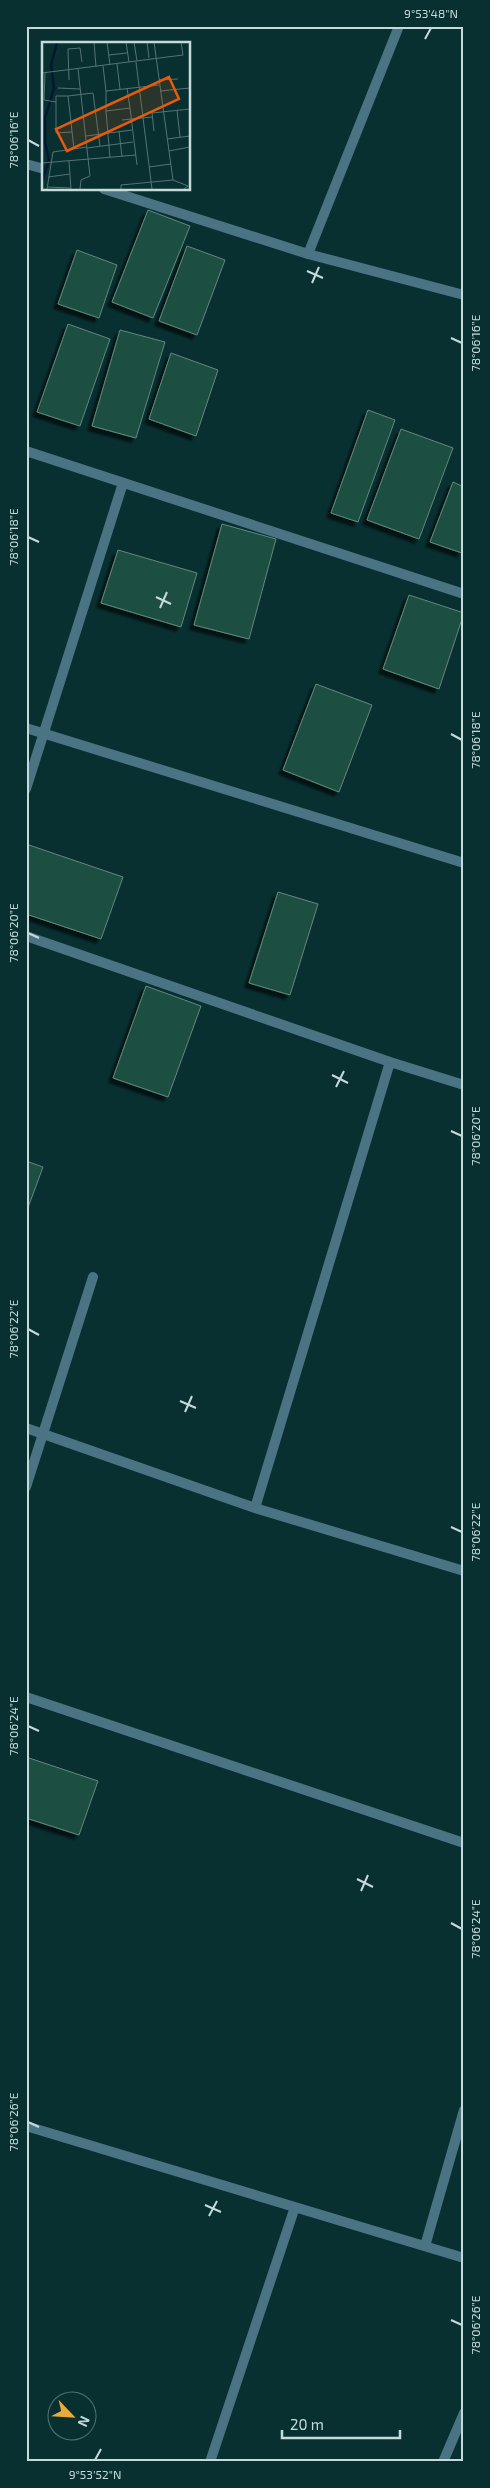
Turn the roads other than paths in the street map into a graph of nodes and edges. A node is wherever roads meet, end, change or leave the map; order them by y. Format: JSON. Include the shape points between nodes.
{"nodes":[{"id":1,"x":399,"y":26,"type":"edge"},
{"id":2,"x":26,"y":164,"type":"edge"},
{"id":3,"x":42,"y":168,"type":"edge"},
{"id":4,"x":107,"y":190,"type":"edge"},
{"id":5,"x":308,"y":254,"type":"junction"},
{"id":6,"x":464,"y":295,"type":"edge"},
{"id":7,"x":26,"y":451,"type":"edge"},
{"id":8,"x":123,"y":483,"type":"junction"},
{"id":9,"x":464,"y":594,"type":"edge"},
{"id":10,"x":26,"y":728,"type":"edge"},
{"id":11,"x":44,"y":735,"type":"junction"},
{"id":12,"x":26,"y":789,"type":"edge"},
{"id":13,"x":464,"y":863,"type":"edge"},
{"id":14,"x":26,"y":936,"type":"edge"},
{"id":15,"x":390,"y":1062,"type":"junction"},
{"id":16,"x":464,"y":1085,"type":"edge"},
{"id":17,"x":93,"y":1277,"type":"dead end"},
{"id":18,"x":26,"y":1428,"type":"edge"},
{"id":19,"x":44,"y":1434,"type":"junction"},
{"id":20,"x":26,"y":1487,"type":"edge"},
{"id":21,"x":255,"y":1508,"type":"junction"},
{"id":22,"x":464,"y":1571,"type":"edge"},
{"id":23,"x":26,"y":1697,"type":"edge"},
{"id":24,"x":464,"y":1843,"type":"edge"},
{"id":25,"x":464,"y":2110,"type":"edge"},
{"id":26,"x":26,"y":2126,"type":"edge"},
{"id":27,"x":295,"y":2206,"type":"junction"},
{"id":28,"x":425,"y":2246,"type":"junction"},
{"id":29,"x":464,"y":2258,"type":"edge"},
{"id":30,"x":464,"y":2413,"type":"edge"},
{"id":31,"x":210,"y":2462,"type":"edge"},
{"id":32,"x":443,"y":2462,"type":"edge"}],
"edges":[{"from":1,"to":5,"type":"street"},
{"from":2,"to":3,"type":"street"},
{"from":4,"to":5,"type":"street"},
{"from":5,"to":6,"type":"street"},
{"from":7,"to":8,"type":"street"},
{"from":8,"to":9,"type":"street"},
{"from":8,"to":11,"type":"street"},
{"from":10,"to":11,"type":"street"},
{"from":11,"to":12,"type":"street"},
{"from":11,"to":13,"type":"street"},
{"from":14,"to":15,"type":"street"},
{"from":15,"to":16,"type":"street"},
{"from":15,"to":21,"type":"street"},
{"from":17,"to":19,"type":"street"},
{"from":18,"to":19,"type":"street"},
{"from":19,"to":20,"type":"street"},
{"from":19,"to":21,"type":"street"},
{"from":21,"to":22,"type":"street"},
{"from":23,"to":24,"type":"street"},
{"from":25,"to":28,"type":"street"},
{"from":26,"to":27,"type":"street"},
{"from":27,"to":28,"type":"street"},
{"from":27,"to":31,"type":"street"},
{"from":28,"to":29,"type":"street"},
{"from":30,"to":32,"type":"street"}]}
